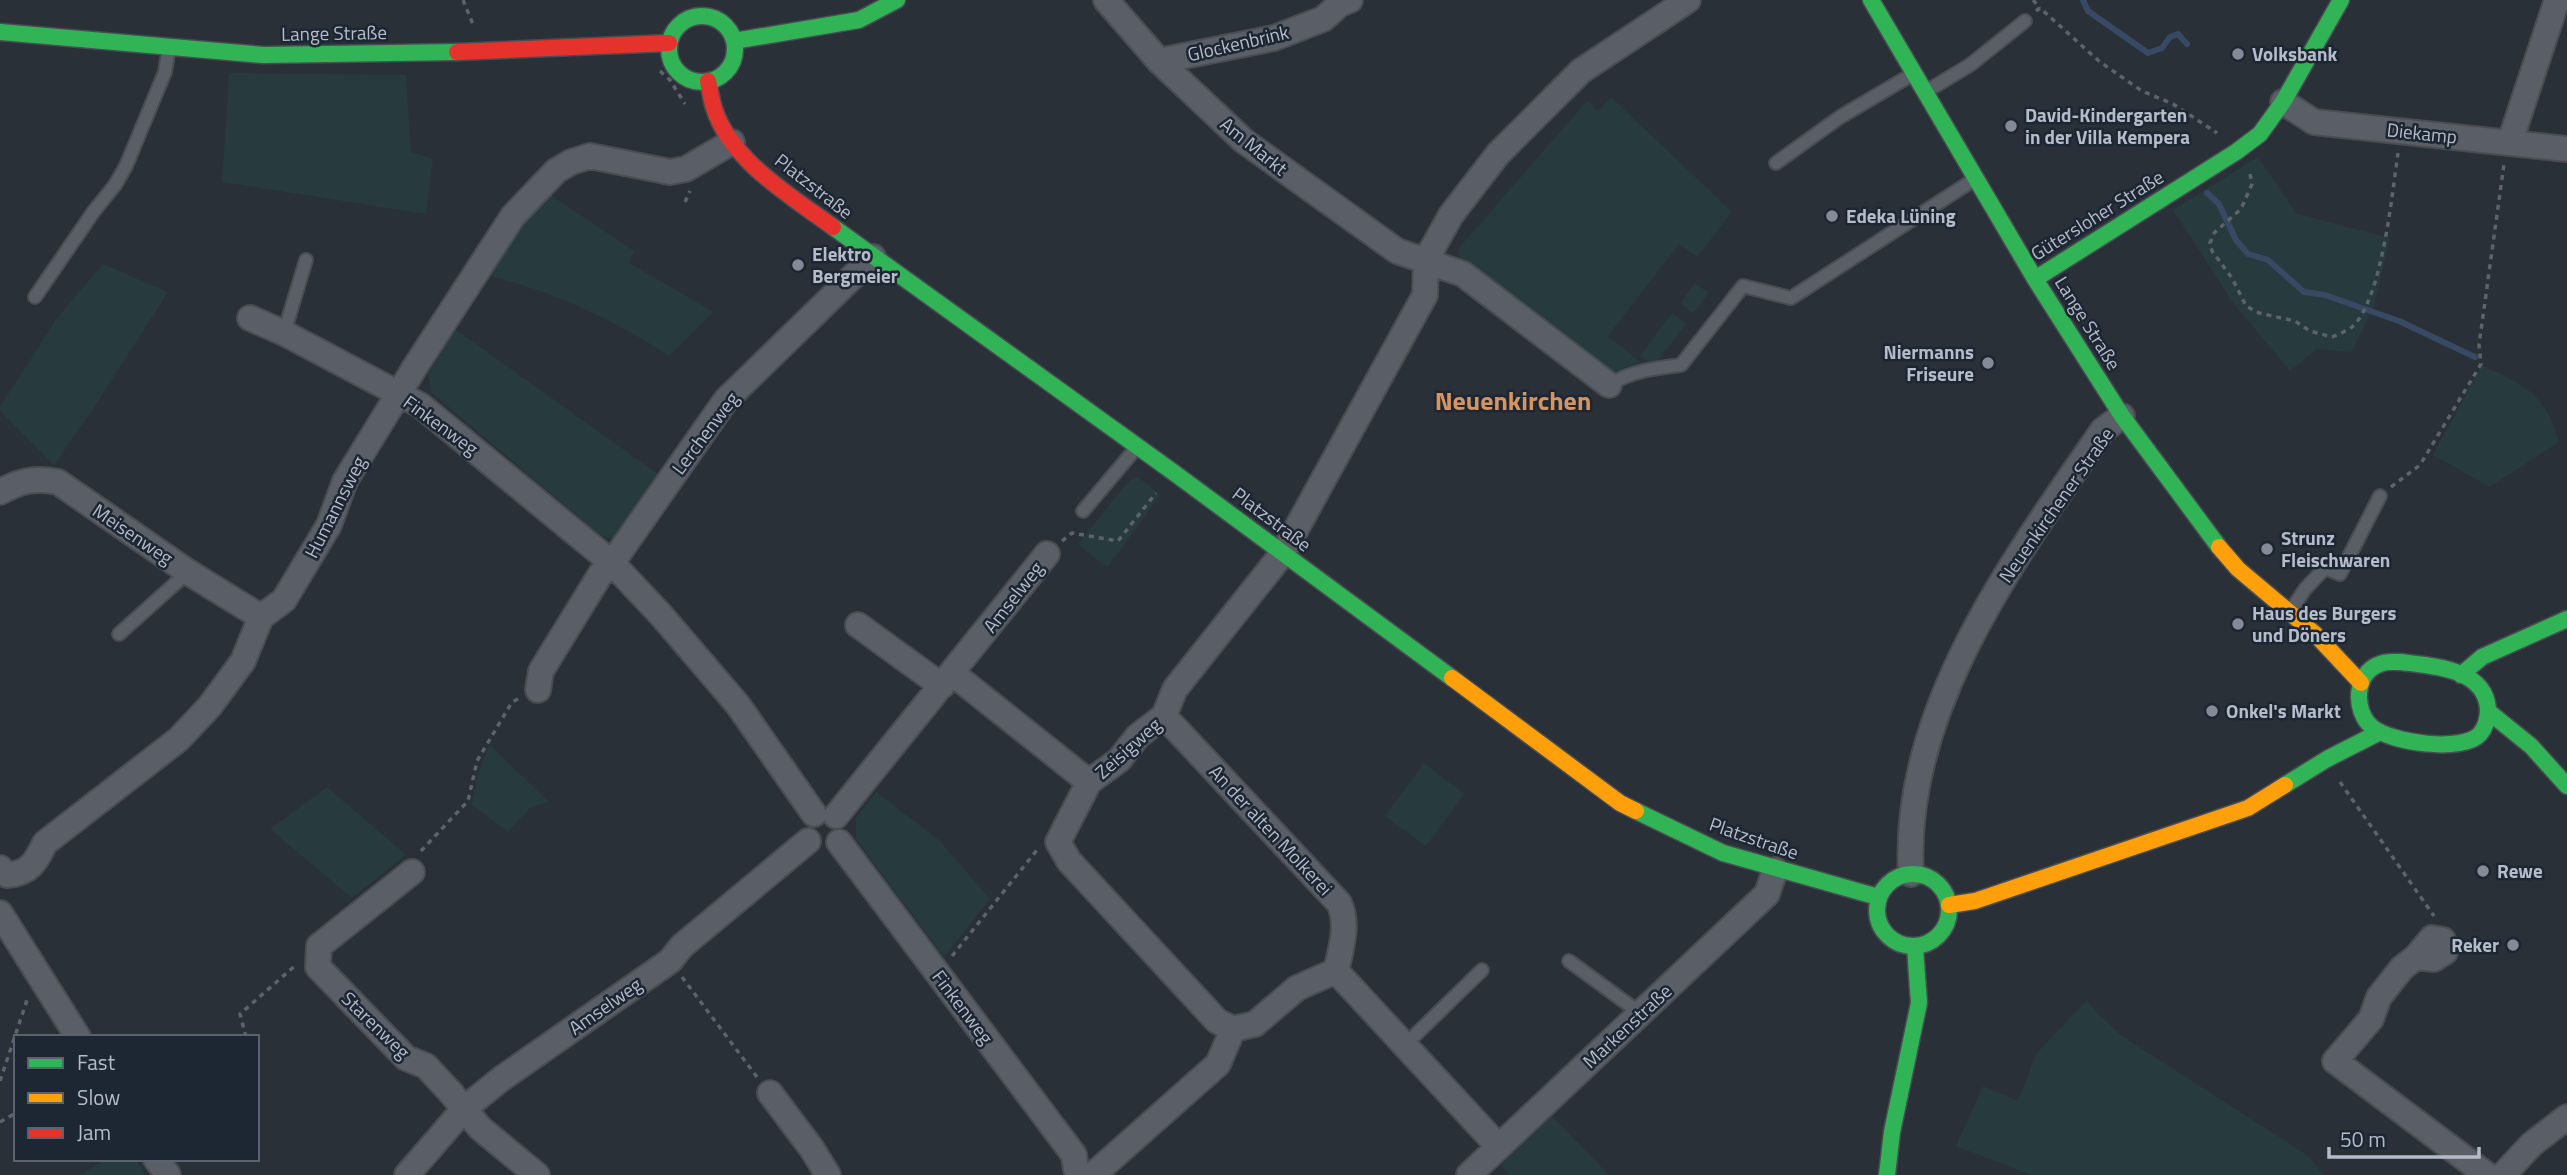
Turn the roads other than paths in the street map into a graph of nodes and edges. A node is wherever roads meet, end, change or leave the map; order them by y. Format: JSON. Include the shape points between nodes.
{"nodes":[{"id":1,"x":897,"y":0,"type":"edge"},
{"id":2,"x":1106,"y":0,"type":"edge"},
{"id":3,"x":1350,"y":0,"type":"edge"},
{"id":4,"x":1688,"y":0,"type":"edge"},
{"id":5,"x":1871,"y":0,"type":"edge"},
{"id":6,"x":2341,"y":0,"type":"edge"},
{"id":7,"x":2557,"y":0,"type":"edge"},
{"id":8,"x":694,"y":8,"type":"edge"},
{"id":9,"x":2025,"y":21,"type":"road end"},
{"id":10,"x":0,"y":32,"type":"edge"},
{"id":11,"x":734,"y":41,"type":"junction"},
{"id":12,"x":669,"y":43,"type":"junction"},
{"id":13,"x":169,"y":47,"type":"junction"},
{"id":14,"x":1159,"y":61,"type":"junction"},
{"id":15,"x":1913,"y":73,"type":"junction"},
{"id":16,"x":708,"y":81,"type":"junction"},
{"id":17,"x":1924,"y":93,"type":"junction"},
{"id":18,"x":2283,"y":102,"type":"junction"},
{"id":19,"x":2508,"y":141,"type":"junction"},
{"id":20,"x":732,"y":142,"type":"junction"},
{"id":21,"x":2567,"y":149,"type":"edge"},
{"id":22,"x":1776,"y":163,"type":"dead end"},
{"id":23,"x":1975,"y":179,"type":"junction"},
{"id":24,"x":873,"y":257,"type":"junction"},
{"id":25,"x":306,"y":260,"type":"dead end"},
{"id":26,"x":1426,"y":260,"type":"junction"},
{"id":27,"x":2035,"y":279,"type":"junction"},
{"id":28,"x":35,"y":297,"type":"dead end"},
{"id":29,"x":250,"y":318,"type":"dead end"},
{"id":30,"x":284,"y":333,"type":"junction"},
{"id":31,"x":1609,"y":385,"type":"joint"},
{"id":32,"x":398,"y":393,"type":"junction"},
{"id":33,"x":2122,"y":416,"type":"junction"},
{"id":34,"x":1137,"y":446,"type":"junction"},
{"id":35,"x":0,"y":492,"type":"edge"},
{"id":36,"x":2380,"y":496,"type":"road end"},
{"id":37,"x":1083,"y":511,"type":"dead end"},
{"id":38,"x":1283,"y":553,"type":"junction"},
{"id":39,"x":1047,"y":554,"type":"road end"},
{"id":40,"x":612,"y":563,"type":"junction"},
{"id":41,"x":188,"y":572,"type":"junction"},
{"id":42,"x":2290,"y":612,"type":"junction"},
{"id":43,"x":261,"y":617,"type":"junction"},
{"id":44,"x":2567,"y":619,"type":"edge"},
{"id":45,"x":858,"y":625,"type":"dead end"},
{"id":46,"x":2314,"y":633,"type":"junction"},
{"id":47,"x":119,"y":634,"type":"dead end"},
{"id":48,"x":2348,"y":646,"type":"dead end"},
{"id":49,"x":2510,"y":646,"type":"junction"},
{"id":50,"x":2502,"y":664,"type":"dead end"},
{"id":51,"x":2462,"y":675,"type":"junction"},
{"id":52,"x":947,"y":679,"type":"junction"},
{"id":53,"x":2361,"y":683,"type":"junction"},
{"id":54,"x":538,"y":690,"type":"road end"},
{"id":55,"x":2489,"y":712,"type":"junction"},
{"id":56,"x":1164,"y":716,"type":"junction"},
{"id":57,"x":2353,"y":721,"type":"junction"},
{"id":58,"x":2380,"y":732,"type":"junction"},
{"id":59,"x":2490,"y":740,"type":"junction"},
{"id":60,"x":2538,"y":753,"type":"junction"},
{"id":61,"x":2325,"y":760,"type":"junction"},
{"id":62,"x":1089,"y":782,"type":"junction"},
{"id":63,"x":2567,"y":786,"type":"edge"},
{"id":64,"x":825,"y":815,"type":"junction"},
{"id":65,"x":808,"y":841,"type":"junction"},
{"id":66,"x":839,"y":842,"type":"junction"},
{"id":67,"x":1775,"y":870,"type":"junction"},
{"id":68,"x":412,"y":872,"type":"road end"},
{"id":69,"x":1912,"y":874,"type":"junction"},
{"id":70,"x":2,"y":877,"type":"edge"},
{"id":71,"x":1878,"y":897,"type":"junction"},
{"id":72,"x":1949,"y":905,"type":"junction"},
{"id":73,"x":0,"y":913,"type":"edge"},
{"id":74,"x":2437,"y":937,"type":"road end"},
{"id":75,"x":1915,"y":947,"type":"junction"},
{"id":76,"x":1569,"y":961,"type":"dead end"},
{"id":77,"x":1482,"y":970,"type":"dead end"},
{"id":78,"x":1336,"y":971,"type":"junction"},
{"id":79,"x":1640,"y":1013,"type":"junction"},
{"id":80,"x":1233,"y":1029,"type":"junction"},
{"id":81,"x":77,"y":1035,"type":"edge"},
{"id":82,"x":1405,"y":1045,"type":"junction"},
{"id":83,"x":770,"y":1093,"type":"road end"},
{"id":84,"x":464,"y":1109,"type":"junction"},
{"id":85,"x":2567,"y":1116,"type":"edge"},
{"id":86,"x":1499,"y":1147,"type":"junction"},
{"id":87,"x":407,"y":1175,"type":"edge"},
{"id":88,"x":537,"y":1175,"type":"edge"},
{"id":89,"x":828,"y":1175,"type":"edge"},
{"id":90,"x":1080,"y":1175,"type":"edge"},
{"id":91,"x":1093,"y":1175,"type":"edge"},
{"id":92,"x":1469,"y":1175,"type":"edge"},
{"id":93,"x":1888,"y":1175,"type":"edge"},
{"id":94,"x":2487,"y":1175,"type":"edge"},
{"id":95,"x":2502,"y":1175,"type":"edge"}],
"edges":[{"from":1,"to":11,"type":"main road","via":[[859,20]]},
{"from":2,"to":14,"type":"street","name":"Am Markt"},
{"from":3,"to":14,"type":"street","name":"Glockenbrink","via":[[1323,19],[1275,38]]},
{"from":4,"to":26,"type":"street","via":[[1581,71],[1498,154],[1451,215]]},
{"from":5,"to":15,"type":"main road","name":"Lange Straße"},
{"from":6,"to":18,"type":"main road","name":"Gütersloher Straße"},
{"from":7,"to":19,"type":"street"},
{"from":8,"to":11,"type":"main road","via":[[723,24]]},
{"from":8,"to":12,"type":"main road"},
{"from":9,"to":17,"type":"lane","via":[[1970,65]]},
{"from":10,"to":13,"type":"main road","name":"Lange Straße"},
{"from":11,"to":16,"type":"main road","via":[[733,60],[725,72]]},
{"from":12,"to":13,"type":"main road","name":"Lange Straße","via":[[263,55]]},
{"from":12,"to":16,"type":"main road","via":[[676,69],[692,80]]},
{"from":13,"to":28,"type":"lane","via":[[168,63],[126,166]]},
{"from":14,"to":26,"type":"street","name":"Am Markt","via":[[1244,141],[1397,251]]},
{"from":15,"to":17,"type":"main road","name":"Lange Straße"},
{"from":15,"to":22,"type":"lane"},
{"from":16,"to":20,"type":"main road","name":"Platzstraße","via":[[714,110]]},
{"from":17,"to":23,"type":"main road","name":"Lange Straße"},
{"from":18,"to":19,"type":"street","name":"Diekamp","via":[[2314,122]]},
{"from":18,"to":27,"type":"main road","name":"Gütersloher Straße","via":[[2260,134],[2236,152]]},
{"from":19,"to":21,"type":"street","name":"Diekamp"},
{"from":20,"to":24,"type":"main road","name":"Platzstraße","via":[[766,178]]},
{"from":20,"to":32,"type":"street","name":"Humannsweg","via":[[686,169],[670,172],[590,156],[556,171],[513,216]]},
{"from":23,"to":27,"type":"main road","name":"Lange Straße"},
{"from":23,"to":31,"type":"lane","via":[[1791,298],[1743,286],[1681,365],[1650,369]]},
{"from":24,"to":34,"type":"main road","name":"Platzstraße"},
{"from":24,"to":40,"type":"street","name":"Lerchenweg","via":[[726,400]]},
{"from":25,"to":30,"type":"lane"},
{"from":26,"to":31,"type":"street","name":"Am Markt","via":[[1463,274]]},
{"from":26,"to":38,"type":"street","via":[[1425,295]]},
{"from":27,"to":33,"type":"main road","name":"Lange Straße"},
{"from":29,"to":30,"type":"street","name":"Finkenweg"},
{"from":30,"to":32,"type":"street","name":"Finkenweg"},
{"from":32,"to":40,"type":"street","name":"Finkenweg","via":[[420,404]]},
{"from":32,"to":43,"type":"street","name":"Humannsweg","via":[[345,481],[329,525],[284,600]]},
{"from":33,"to":42,"type":"main road","name":"Lange Straße","via":[[2208,534],[2238,569]]},
{"from":33,"to":69,"type":"street","name":"Neuenkirchener Straße","via":[[2103,430],[2012,564],[1955,672],[1923,753],[1909,840]]},
{"from":34,"to":37,"type":"lane"},
{"from":34,"to":38,"type":"main road","name":"Platzstraße"},
{"from":35,"to":41,"type":"street","name":"Meisenweg","via":[[19,481],[41,478],[58,482]]},
{"from":36,"to":42,"type":"lane","via":[[2340,574],[2325,568]]},
{"from":38,"to":56,"type":"street","name":"Zeisigweg","via":[[1175,689]]},
{"from":38,"to":67,"type":"main road","name":"Platzstraße","via":[[1619,803],[1723,853]]},
{"from":39,"to":52,"type":"street","name":"Amselweg"},
{"from":40,"to":54,"type":"street","via":[[541,671]]},
{"from":40,"to":64,"type":"street","name":"Finkenweg","via":[[662,615]]},
{"from":41,"to":43,"type":"street","name":"Meisenweg"},
{"from":41,"to":47,"type":"lane"},
{"from":42,"to":46,"type":"main road","name":"Lange Straße"},
{"from":43,"to":70,"type":"street","name":"Humannsweg","via":[[243,661],[178,739],[45,843],[36,864]]},
{"from":44,"to":49,"type":"main road"},
{"from":45,"to":52,"type":"street"},
{"from":46,"to":48,"type":"main road","name":"Lange Straße"},
{"from":46,"to":53,"type":"main road","name":"Lange Straße"},
{"from":49,"to":50,"type":"main road"},
{"from":49,"to":51,"type":"main road","via":[[2482,657]]},
{"from":51,"to":53,"type":"main road","via":[[2434,666],[2374,661]]},
{"from":51,"to":55,"type":"main road","via":[[2487,687]]},
{"from":52,"to":62,"type":"street"},
{"from":52,"to":64,"type":"street","name":"Amselweg"},
{"from":53,"to":57,"type":"main road"},
{"from":55,"to":59,"type":"main road"},
{"from":55,"to":60,"type":"main road"},
{"from":56,"to":62,"type":"street","name":"Zeisigweg"},
{"from":56,"to":78,"type":"street","name":"An der alten Molkerei","via":[[1339,903],[1343,944]]},
{"from":57,"to":58,"type":"main road"},
{"from":57,"to":61,"type":"main road"},
{"from":58,"to":59,"type":"main road","via":[[2447,745]]},
{"from":58,"to":61,"type":"main road"},
{"from":59,"to":60,"type":"main road"},
{"from":60,"to":63,"type":"main road"},
{"from":61,"to":72,"type":"main road","via":[[2248,808],[1975,901]]},
{"from":62,"to":80,"type":"street","name":"Zeisigweg","via":[[1058,842],[1069,861],[1217,1021]]},
{"from":64,"to":65,"type":"street","via":[[807,822]]},
{"from":64,"to":66,"type":"street","via":[[841,823]]},
{"from":65,"to":66,"type":"street","via":[[817,848]]},
{"from":65,"to":84,"type":"street","name":"Amselweg","via":[[670,961]]},
{"from":66,"to":90,"type":"street","name":"Finkenweg","via":[[1074,1154]]},
{"from":67,"to":71,"type":"main road","name":"Platzstraße"},
{"from":67,"to":79,"type":"street","name":"Markenstraße","via":[[1767,894]]},
{"from":68,"to":84,"type":"street","name":"Starenweg","via":[[319,946],[318,967],[406,1058],[426,1066]]},
{"from":69,"to":71,"type":"main road","via":[[1891,880]]},
{"from":69,"to":72,"type":"main road","via":[[1940,886]]},
{"from":71,"to":75,"type":"main road","via":[[1876,909],[1883,932],[1892,941]]},
{"from":72,"to":75,"type":"main road","via":[[1945,928],[1937,938]]},
{"from":73,"to":81,"type":"street"},
{"from":74,"to":94,"type":"street","via":[[2402,968],[2379,997],[2371,1018],[2335,1061]]},
{"from":75,"to":93,"type":"main road","via":[[1919,1003],[1892,1132]]},
{"from":76,"to":79,"type":"lane"},
{"from":77,"to":82,"type":"lane"},
{"from":78,"to":80,"type":"street","via":[[1297,988],[1255,1024]]},
{"from":78,"to":82,"type":"street"},
{"from":79,"to":86,"type":"street","name":"Markenstraße"},
{"from":80,"to":91,"type":"street","via":[[1219,1064]]},
{"from":82,"to":86,"type":"street"},
{"from":83,"to":89,"type":"street"},
{"from":84,"to":87,"type":"street","name":"Amselweg"},
{"from":84,"to":88,"type":"street","name":"Starenweg","via":[[480,1129]]},
{"from":85,"to":95,"type":"street"},
{"from":86,"to":92,"type":"street","name":"Markenstraße"}]}
